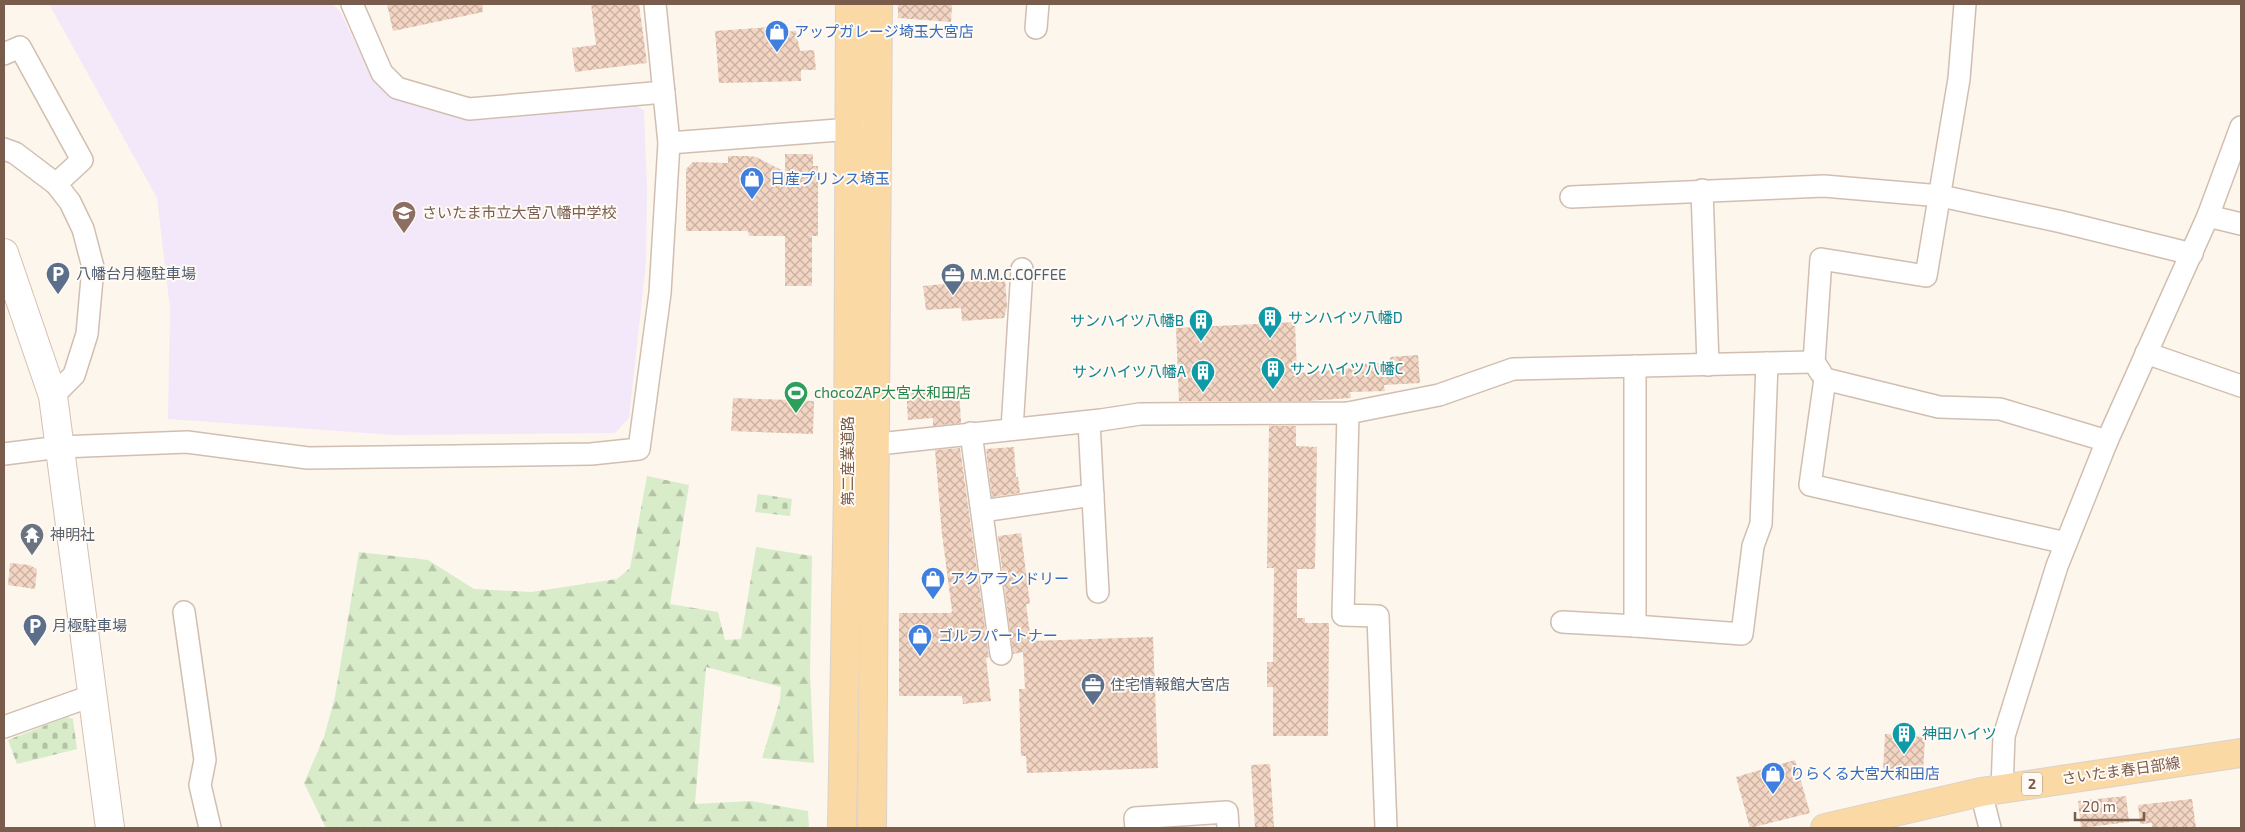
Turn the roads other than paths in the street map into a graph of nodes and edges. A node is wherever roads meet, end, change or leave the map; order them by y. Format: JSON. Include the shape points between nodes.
{"nodes":[{"id":1,"x":352,"y":4,"type":"edge"},
{"id":2,"x":655,"y":4,"type":"edge"},
{"id":3,"x":850,"y":4,"type":"edge"},
{"id":4,"x":878,"y":4,"type":"edge"},
{"id":5,"x":1038,"y":4,"type":"edge"},
{"id":6,"x":1965,"y":4,"type":"edge"},
{"id":7,"x":1036,"y":28,"type":"dead end"},
{"id":8,"x":4,"y":54,"type":"edge"},
{"id":9,"x":664,"y":92,"type":"junction"},
{"id":10,"x":864,"y":127,"type":"junction"},
{"id":11,"x":2241,"y":127,"type":"edge"},
{"id":12,"x":669,"y":143,"type":"junction"},
{"id":13,"x":4,"y":149,"type":"edge"},
{"id":14,"x":56,"y":184,"type":"junction"},
{"id":15,"x":1702,"y":190,"type":"junction"},
{"id":16,"x":1570,"y":196,"type":"dead end"},
{"id":17,"x":1940,"y":196,"type":"junction"},
{"id":18,"x":2208,"y":216,"type":"junction"},
{"id":19,"x":2241,"y":224,"type":"edge"},
{"id":20,"x":4,"y":253,"type":"edge"},
{"id":21,"x":2192,"y":254,"type":"junction"},
{"id":22,"x":1022,"y":269,"type":"dead end"},
{"id":23,"x":2146,"y":353,"type":"junction"},
{"id":24,"x":1767,"y":363,"type":"junction"},
{"id":25,"x":1708,"y":364,"type":"junction"},
{"id":26,"x":1635,"y":366,"type":"junction"},
{"id":27,"x":1820,"y":370,"type":"junction"},
{"id":28,"x":2241,"y":386,"type":"edge"},
{"id":29,"x":53,"y":396,"type":"junction"},
{"id":30,"x":1348,"y":413,"type":"junction"},
{"id":31,"x":1089,"y":422,"type":"junction"},
{"id":32,"x":1012,"y":429,"type":"junction"},
{"id":33,"x":971,"y":433,"type":"junction"},
{"id":34,"x":2106,"y":441,"type":"junction"},
{"id":35,"x":874,"y":445,"type":"junction"},
{"id":36,"x":848,"y":446,"type":"junction"},
{"id":37,"x":60,"y":447,"type":"junction"},
{"id":38,"x":4,"y":454,"type":"edge"},
{"id":39,"x":1093,"y":495,"type":"junction"},
{"id":40,"x":982,"y":511,"type":"junction"},
{"id":41,"x":2066,"y":543,"type":"junction"},
{"id":42,"x":1098,"y":592,"type":"dead end"},
{"id":43,"x":184,"y":612,"type":"dead end"},
{"id":44,"x":1562,"y":622,"type":"dead end"},
{"id":45,"x":1635,"y":626,"type":"junction"},
{"id":46,"x":1000,"y":654,"type":"dead end"},
{"id":47,"x":91,"y":696,"type":"junction"},
{"id":48,"x":4,"y":727,"type":"edge"},
{"id":49,"x":2241,"y":752,"type":"edge"},
{"id":50,"x":1992,"y":790,"type":"junction"},
{"id":51,"x":110,"y":828,"type":"edge"},
{"id":52,"x":210,"y":828,"type":"edge"},
{"id":53,"x":842,"y":828,"type":"edge"},
{"id":54,"x":872,"y":828,"type":"edge"},
{"id":55,"x":1136,"y":828,"type":"edge"},
{"id":56,"x":1228,"y":828,"type":"edge"},
{"id":57,"x":1386,"y":828,"type":"edge"},
{"id":58,"x":1825,"y":828,"type":"edge"},
{"id":59,"x":1990,"y":828,"type":"edge"}],
"edges":[{"from":1,"to":9,"type":"street","via":[[382,73],[397,88],[470,109]]},
{"from":2,"to":9,"type":"street"},
{"from":3,"to":10,"type":"main road","name":"第二産業道路"},
{"from":4,"to":10,"type":"main road","name":"第二産業道路"},
{"from":5,"to":7,"type":"street"},
{"from":6,"to":17,"type":"street","via":[[1959,79]]},
{"from":8,"to":14,"type":"street","via":[[20,47],[82,160]]},
{"from":9,"to":12,"type":"street"},
{"from":10,"to":12,"type":"street"},
{"from":10,"to":35,"type":"main road","name":"第二産業道路"},
{"from":10,"to":36,"type":"main road","name":"第二産業道路"},
{"from":11,"to":18,"type":"street"},
{"from":12,"to":37,"type":"street","via":[[660,293],[639,450],[591,454],[308,458],[188,442]]},
{"from":13,"to":14,"type":"street","via":[[15,153]]},
{"from":14,"to":29,"type":"street","via":[[70,202],[83,229],[93,267],[87,334],[74,375]]},
{"from":15,"to":16,"type":"street"},
{"from":15,"to":17,"type":"street","via":[[1824,186]]},
{"from":15,"to":25,"type":"street"},
{"from":17,"to":21,"type":"street"},
{"from":17,"to":27,"type":"street","via":[[1926,276],[1821,260]]},
{"from":18,"to":19,"type":"street"},
{"from":18,"to":21,"type":"street"},
{"from":20,"to":29,"type":"street"},
{"from":21,"to":23,"type":"street"},
{"from":22,"to":32,"type":"street"},
{"from":23,"to":28,"type":"street"},
{"from":23,"to":34,"type":"street"},
{"from":24,"to":25,"type":"street"},
{"from":24,"to":27,"type":"street"},
{"from":24,"to":45,"type":"street","via":[[1762,524],[1753,546],[1742,634]]},
{"from":25,"to":26,"type":"street"},
{"from":26,"to":30,"type":"street","via":[[1513,369],[1439,395]]},
{"from":26,"to":45,"type":"street"},
{"from":27,"to":34,"type":"street","via":[[1939,407],[2000,410]]},
{"from":27,"to":41,"type":"street","via":[[1810,485]]},
{"from":29,"to":37,"type":"street"},
{"from":30,"to":31,"type":"street","via":[[1140,414]]},
{"from":30,"to":57,"type":"street","via":[[1343,615],[1378,616]]},
{"from":31,"to":32,"type":"street"},
{"from":31,"to":39,"type":"street"},
{"from":32,"to":33,"type":"street"},
{"from":33,"to":35,"type":"street"},
{"from":33,"to":40,"type":"street"},
{"from":34,"to":41,"type":"street"},
{"from":35,"to":36,"type":"street"},
{"from":35,"to":54,"type":"main road","name":"第二産業道路"},
{"from":36,"to":53,"type":"main road","name":"第二産業道路"},
{"from":37,"to":38,"type":"street"},
{"from":37,"to":47,"type":"street"},
{"from":39,"to":40,"type":"street"},
{"from":39,"to":42,"type":"street"},
{"from":40,"to":46,"type":"street"},
{"from":41,"to":50,"type":"street","via":[[2038,622],[2004,736]]},
{"from":43,"to":52,"type":"street","via":[[205,760],[200,784]]},
{"from":44,"to":45,"type":"street"},
{"from":47,"to":48,"type":"street"},
{"from":47,"to":51,"type":"street"},
{"from":49,"to":50,"type":"main road","name":"さいたま春日部線","number":"2"},
{"from":50,"to":58,"type":"main road","name":"さいたま春日部線","number":"2"},
{"from":50,"to":59,"type":"street"},
{"from":55,"to":56,"type":"street","via":[[1135,818],[1228,812]]}]}
